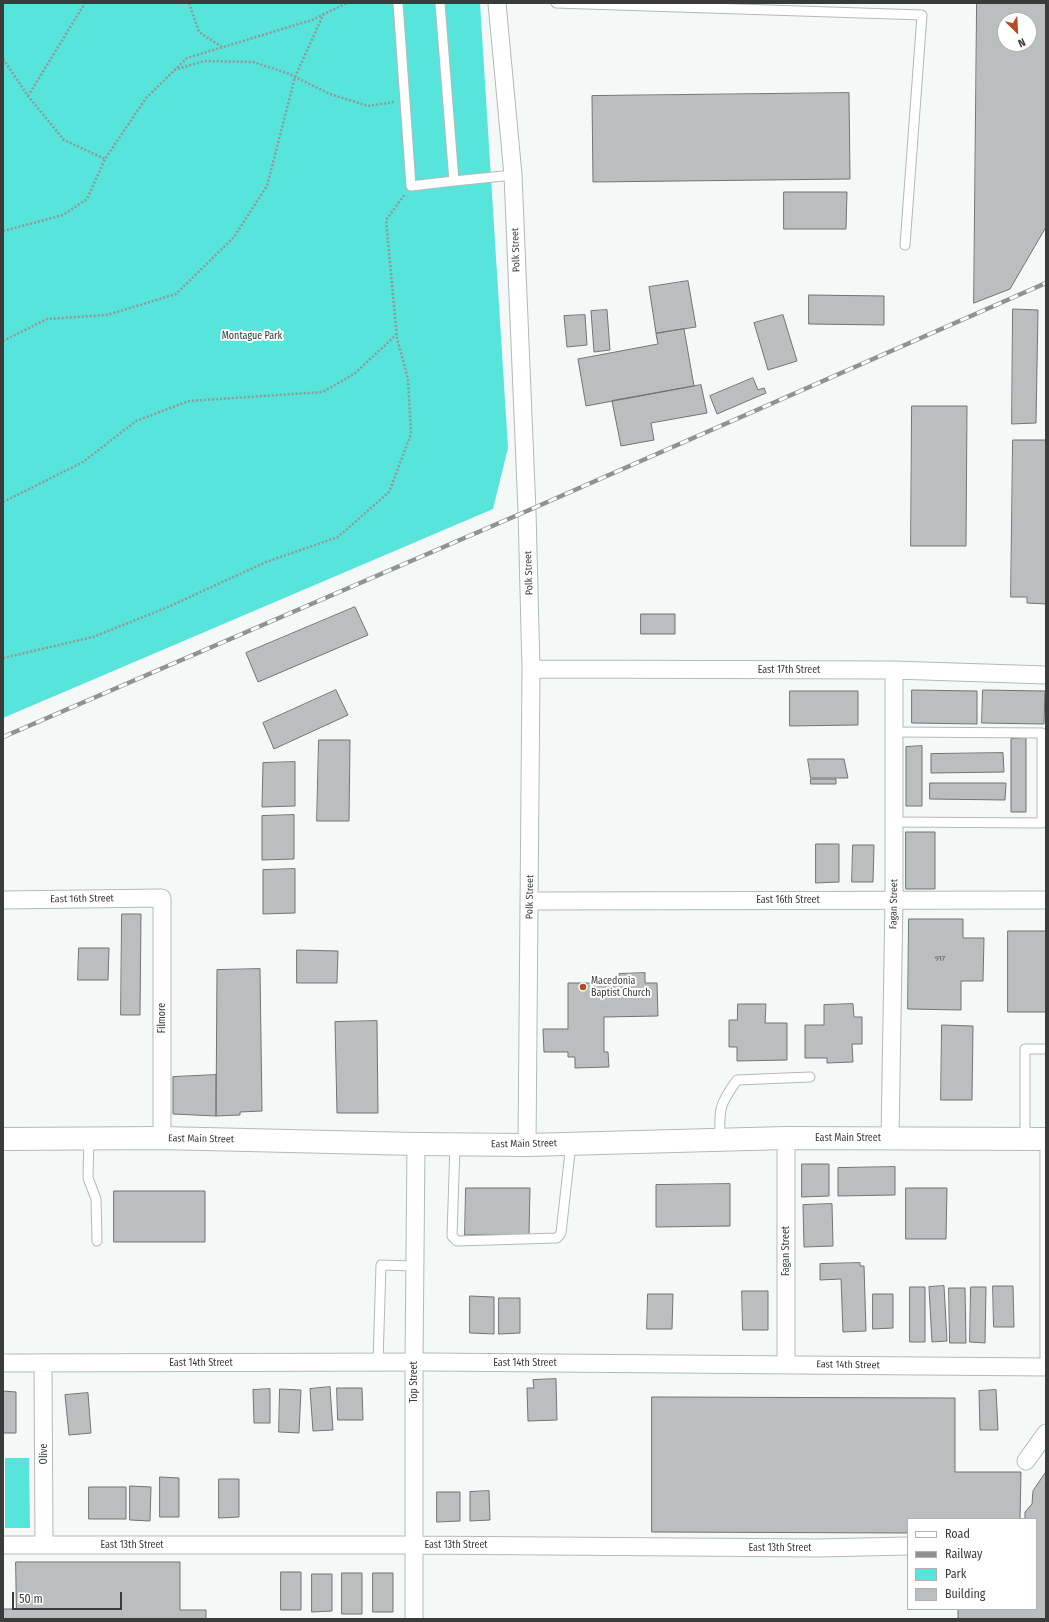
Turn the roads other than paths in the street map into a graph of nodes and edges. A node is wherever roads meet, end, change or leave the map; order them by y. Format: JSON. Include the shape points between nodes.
{"nodes":[{"id":1,"x":398,"y":3,"type":"edge"},
{"id":2,"x":440,"y":3,"type":"edge"},
{"id":3,"x":497,"y":3,"type":"edge"},
{"id":4,"x":556,"y":3,"type":"edge"},
{"id":5,"x":513,"y":175,"type":"junction"},
{"id":6,"x":454,"y":180,"type":"junction"},
{"id":7,"x":905,"y":245,"type":"dead end"},
{"id":8,"x":531,"y":669,"type":"junction"},
{"id":9,"x":894,"y":670,"type":"junction"},
{"id":10,"x":1046,"y":675,"type":"edge"},
{"id":11,"x":894,"y":732,"type":"junction"},
{"id":12,"x":894,"y":822,"type":"junction"},
{"id":13,"x":162,"y":898,"type":"joint"},
{"id":14,"x":3,"y":900,"type":"edge"},
{"id":15,"x":894,"y":900,"type":"junction"},
{"id":16,"x":1046,"y":900,"type":"edge"},
{"id":17,"x":530,"y":901,"type":"junction"},
{"id":18,"x":1046,"y":1049,"type":"edge"},
{"id":19,"x":810,"y":1077,"type":"dead end"},
{"id":20,"x":89,"y":1138,"type":"junction"},
{"id":21,"x":162,"y":1138,"type":"junction"},
{"id":22,"x":786,"y":1138,"type":"junction"},
{"id":23,"x":890,"y":1138,"type":"junction"},
{"id":24,"x":3,"y":1139,"type":"edge"},
{"id":25,"x":720,"y":1139,"type":"junction"},
{"id":26,"x":1039,"y":1139,"type":"edge"},
{"id":27,"x":571,"y":1143,"type":"junction"},
{"id":28,"x":416,"y":1144,"type":"junction"},
{"id":29,"x":455,"y":1144,"type":"junction"},
{"id":30,"x":527,"y":1144,"type":"junction"},
{"id":31,"x":97,"y":1241,"type":"dead end"},
{"id":32,"x":1046,"y":1258,"type":"edge"},
{"id":33,"x":415,"y":1266,"type":"junction"},
{"id":34,"x":378,"y":1362,"type":"junction"},
{"id":35,"x":414,"y":1362,"type":"junction"},
{"id":36,"x":3,"y":1363,"type":"edge"},
{"id":37,"x":44,"y":1364,"type":"junction"},
{"id":38,"x":786,"y":1364,"type":"junction"},
{"id":39,"x":1045,"y":1367,"type":"edge"},
{"id":40,"x":1046,"y":1433,"type":"edge"},
{"id":41,"x":1026,"y":1461,"type":"dead end"},
{"id":42,"x":3,"y":1545,"type":"edge"},
{"id":43,"x":44,"y":1545,"type":"junction"},
{"id":44,"x":414,"y":1545,"type":"junction"},
{"id":45,"x":907,"y":1546,"type":"edge"},
{"id":46,"x":414,"y":1619,"type":"edge"}],
"edges":[{"from":1,"to":6,"type":"lane","via":[[411,186]]},
{"from":2,"to":6,"type":"lane"},
{"from":3,"to":5,"type":"street","name":"Polk Street"},
{"from":4,"to":7,"type":"lane","via":[[922,15]]},
{"from":5,"to":6,"type":"lane"},
{"from":5,"to":8,"type":"street","name":"Polk Street"},
{"from":8,"to":9,"type":"street","name":"East 17th Street"},
{"from":8,"to":17,"type":"street","name":"Polk Street"},
{"from":9,"to":10,"type":"street","name":"East 17th Street"},
{"from":9,"to":11,"type":"street","name":"Fagan Street"},
{"from":11,"to":12,"type":"street","name":"Fagan Street"},
{"from":11,"to":12,"type":"lane","via":[[1042,733],[1042,823]]},
{"from":12,"to":15,"type":"street","name":"Fagan Street"},
{"from":13,"to":14,"type":"street","name":"East 16th Street"},
{"from":13,"to":21,"type":"street","name":"Filmore"},
{"from":15,"to":16,"type":"street","name":"East 16th Street"},
{"from":15,"to":17,"type":"street","name":"East 16th Street"},
{"from":15,"to":23,"type":"street","name":"Fagan Street"},
{"from":17,"to":30,"type":"street","name":"Polk Street"},
{"from":18,"to":26,"type":"lane","via":[[1025,1049]]},
{"from":19,"to":25,"type":"lane","via":[[737,1080],[725,1097],[720,1112]]},
{"from":20,"to":21,"type":"main road","name":"East Main Street"},
{"from":20,"to":24,"type":"main road","name":"East Main Street"},
{"from":20,"to":31,"type":"lane","via":[[88,1178],[96,1199]]},
{"from":21,"to":28,"type":"main road","name":"East Main Street"},
{"from":22,"to":23,"type":"main road","name":"East Main Street"},
{"from":22,"to":25,"type":"main road","name":"East Main Street"},
{"from":22,"to":38,"type":"street","name":"Fagan Street"},
{"from":23,"to":26,"type":"main road","name":"East Main Street"},
{"from":25,"to":27,"type":"main road","name":"East Main Street"},
{"from":26,"to":32,"type":"lane"},
{"from":27,"to":29,"type":"lane","via":[[561,1233],[557,1238],[457,1241],[452,1236]]},
{"from":27,"to":30,"type":"main road","name":"East Main Street"},
{"from":28,"to":29,"type":"main road","name":"East Main Street"},
{"from":28,"to":33,"type":"street","name":"Top Street"},
{"from":29,"to":30,"type":"main road","name":"East Main Street"},
{"from":32,"to":39,"type":"lane"},
{"from":33,"to":34,"type":"lane","via":[[381,1265]]},
{"from":33,"to":35,"type":"street","name":"Top Street"},
{"from":34,"to":35,"type":"street","name":"East 14th Street"},
{"from":34,"to":37,"type":"street","name":"East 14th Street"},
{"from":35,"to":38,"type":"street","name":"East 14th Street"},
{"from":35,"to":44,"type":"street","name":"Top Street"},
{"from":36,"to":37,"type":"street","name":"East 14th Street"},
{"from":37,"to":43,"type":"street","name":"Olive"},
{"from":38,"to":39,"type":"street","name":"East 14th Street"},
{"from":40,"to":41,"type":"street"},
{"from":42,"to":43,"type":"street","name":"East 13th Street"},
{"from":43,"to":44,"type":"street","name":"East 13th Street"},
{"from":44,"to":45,"type":"street","name":"East 13th Street","via":[[818,1548]]},
{"from":44,"to":46,"type":"street","name":"Top Street"}]}
